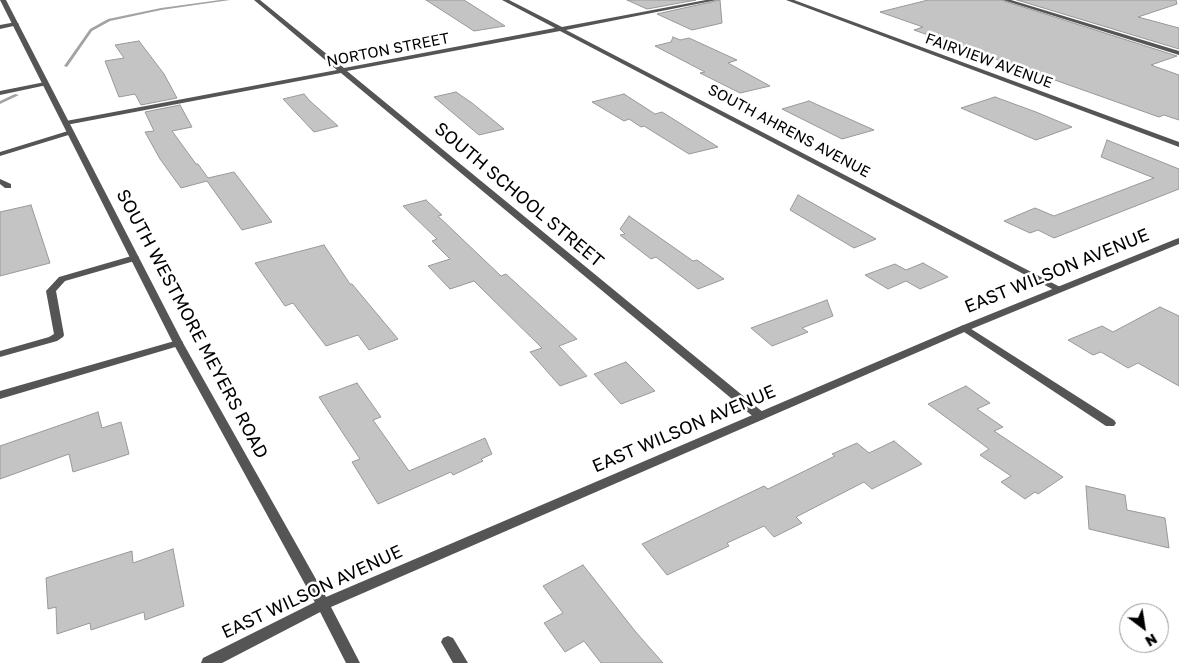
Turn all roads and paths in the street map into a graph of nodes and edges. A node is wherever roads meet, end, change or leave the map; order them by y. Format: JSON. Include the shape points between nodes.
{"nodes":[{"id":1,"x":3,"y":0,"type":"edge"},
{"id":2,"x":257,"y":0,"type":"edge"},
{"id":3,"x":505,"y":0,"type":"edge"},
{"id":4,"x":714,"y":0,"type":"edge"},
{"id":5,"x":789,"y":0,"type":"edge"},
{"id":6,"x":1006,"y":0,"type":"edge"},
{"id":7,"x":16,"y":24,"type":"junction"},
{"id":8,"x":0,"y":27,"type":"edge"},
{"id":9,"x":562,"y":30,"type":"junction"},
{"id":10,"x":1179,"y":53,"type":"edge"},
{"id":11,"x":343,"y":71,"type":"junction"},
{"id":12,"x":46,"y":84,"type":"junction"},
{"id":13,"x":0,"y":93,"type":"edge"},
{"id":14,"x":66,"y":123,"type":"junction"},
{"id":15,"x":71,"y":133,"type":"junction"},
{"id":16,"x":1179,"y":145,"type":"edge"},
{"id":17,"x":0,"y":154,"type":"edge"},
{"id":18,"x":0,"y":181,"type":"edge"},
{"id":19,"x":8,"y":186,"type":"dead end"},
{"id":20,"x":1179,"y":241,"type":"edge"},
{"id":21,"x":135,"y":258,"type":"junction"},
{"id":22,"x":1059,"y":289,"type":"junction"},
{"id":23,"x":966,"y":328,"type":"junction"},
{"id":24,"x":178,"y":343,"type":"junction"},
{"id":25,"x":0,"y":354,"type":"edge"},
{"id":26,"x":0,"y":395,"type":"edge"},
{"id":27,"x":760,"y":416,"type":"junction"},
{"id":28,"x":1110,"y":423,"type":"dead end"},
{"id":29,"x":323,"y":604,"type":"junction"},
{"id":30,"x":448,"y":642,"type":"dead end"},
{"id":31,"x":208,"y":663,"type":"edge"},
{"id":32,"x":353,"y":663,"type":"edge"},
{"id":33,"x":461,"y":663,"type":"edge"}],
"edges":[{"from":1,"to":7,"type":"street","name":"SOUTH WESTMORE MEYERS ROAD"},
{"from":2,"to":11,"type":"street","name":"SOUTH SCHOOL STREET"},
{"from":3,"to":9,"type":"street","name":"SOUTH AHRENS AVENUE"},
{"from":4,"to":9,"type":"street","name":"NORTON STREET"},
{"from":5,"to":16,"type":"street","name":"FAIRVIEW AVENUE"},
{"from":6,"to":10,"type":"street"},
{"from":7,"to":8,"type":"street"},
{"from":7,"to":12,"type":"street","name":"SOUTH WESTMORE MEYERS ROAD"},
{"from":9,"to":11,"type":"street","name":"NORTON STREET"},
{"from":9,"to":22,"type":"street","name":"SOUTH AHRENS AVENUE"},
{"from":11,"to":14,"type":"street","name":"NORTON STREET"},
{"from":11,"to":27,"type":"street","name":"SOUTH SCHOOL STREET"},
{"from":12,"to":13,"type":"street"},
{"from":12,"to":14,"type":"street","name":"SOUTH WESTMORE MEYERS ROAD"},
{"from":14,"to":15,"type":"street","name":"SOUTH WESTMORE MEYERS ROAD"},
{"from":15,"to":17,"type":"street"},
{"from":15,"to":21,"type":"street","name":"SOUTH WESTMORE MEYERS ROAD"},
{"from":18,"to":19,"type":"street"},
{"from":20,"to":22,"type":"street","name":"EAST WILSON AVENUE"},
{"from":21,"to":24,"type":"street","name":"SOUTH WESTMORE MEYERS ROAD"},
{"from":21,"to":25,"type":"street","via":[[62,279],[50,291],[59,334],[53,339]]},
{"from":22,"to":23,"type":"street","name":"EAST WILSON AVENUE"},
{"from":23,"to":27,"type":"street","name":"EAST WILSON AVENUE"},
{"from":23,"to":28,"type":"street"},
{"from":24,"to":26,"type":"street"},
{"from":24,"to":29,"type":"street","name":"SOUTH WESTMORE MEYERS ROAD"},
{"from":27,"to":29,"type":"street","name":"EAST WILSON AVENUE"},
{"from":29,"to":31,"type":"street","name":"EAST WILSON AVENUE"},
{"from":29,"to":32,"type":"street","name":"SOUTH WESTMORE MEYERS ROAD"},
{"from":30,"to":33,"type":"street"}]}
